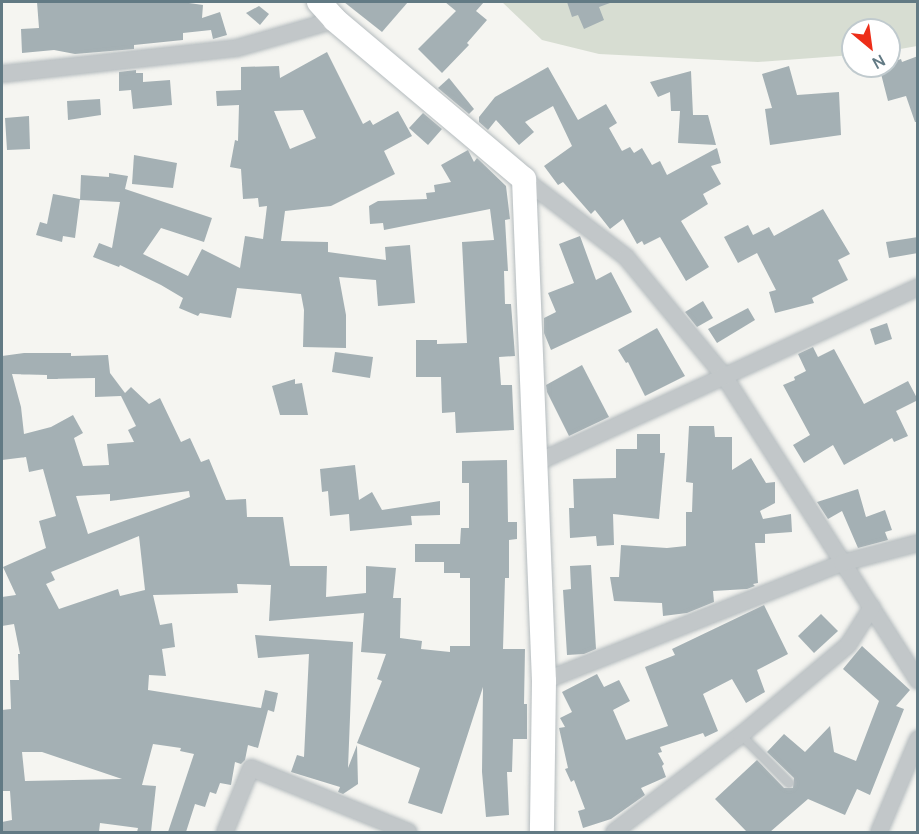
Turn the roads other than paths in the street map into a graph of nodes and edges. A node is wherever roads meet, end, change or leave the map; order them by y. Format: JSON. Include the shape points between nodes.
{"nodes":[{"id":1,"x":319,"y":2,"type":"edge"},
{"id":2,"x":335,"y":20,"type":"junction"},
{"id":3,"x":2,"y":74,"type":"edge"},
{"id":4,"x":524,"y":178,"type":"junction"},
{"id":5,"x":918,"y":287,"type":"edge"},
{"id":6,"x":724,"y":376,"type":"junction"},
{"id":7,"x":536,"y":463,"type":"junction"},
{"id":8,"x":918,"y":543,"type":"edge"},
{"id":9,"x":842,"y":563,"type":"junction"},
{"id":10,"x":872,"y":607,"type":"junction"},
{"id":11,"x":918,"y":680,"type":"edge"},
{"id":12,"x":544,"y":681,"type":"junction"},
{"id":13,"x":741,"y":735,"type":"junction"},
{"id":14,"x":918,"y":739,"type":"edge"},
{"id":15,"x":789,"y":783,"type":"dead end"},
{"id":16,"x":225,"y":832,"type":"edge"},
{"id":17,"x":409,"y":832,"type":"edge"},
{"id":18,"x":542,"y":832,"type":"edge"},
{"id":19,"x":614,"y":832,"type":"edge"},
{"id":20,"x":879,"y":832,"type":"edge"}],
"edges":[{"from":1,"to":2,"type":"street"},
{"from":2,"to":3,"type":"street","via":[[237,48]]},
{"from":2,"to":4,"type":"street"},
{"from":4,"to":6,"type":"street","via":[[626,257]]},
{"from":4,"to":7,"type":"street"},
{"from":5,"to":6,"type":"street"},
{"from":6,"to":7,"type":"street"},
{"from":6,"to":9,"type":"street"},
{"from":7,"to":12,"type":"street"},
{"from":8,"to":9,"type":"street"},
{"from":9,"to":10,"type":"street"},
{"from":9,"to":12,"type":"street"},
{"from":10,"to":11,"type":"street"},
{"from":10,"to":13,"type":"street","via":[[848,645]]},
{"from":12,"to":18,"type":"street"},
{"from":13,"to":15,"type":"lane"},
{"from":13,"to":19,"type":"street"},
{"from":14,"to":20,"type":"street"},
{"from":16,"to":17,"type":"street","via":[[251,768]]}]}
